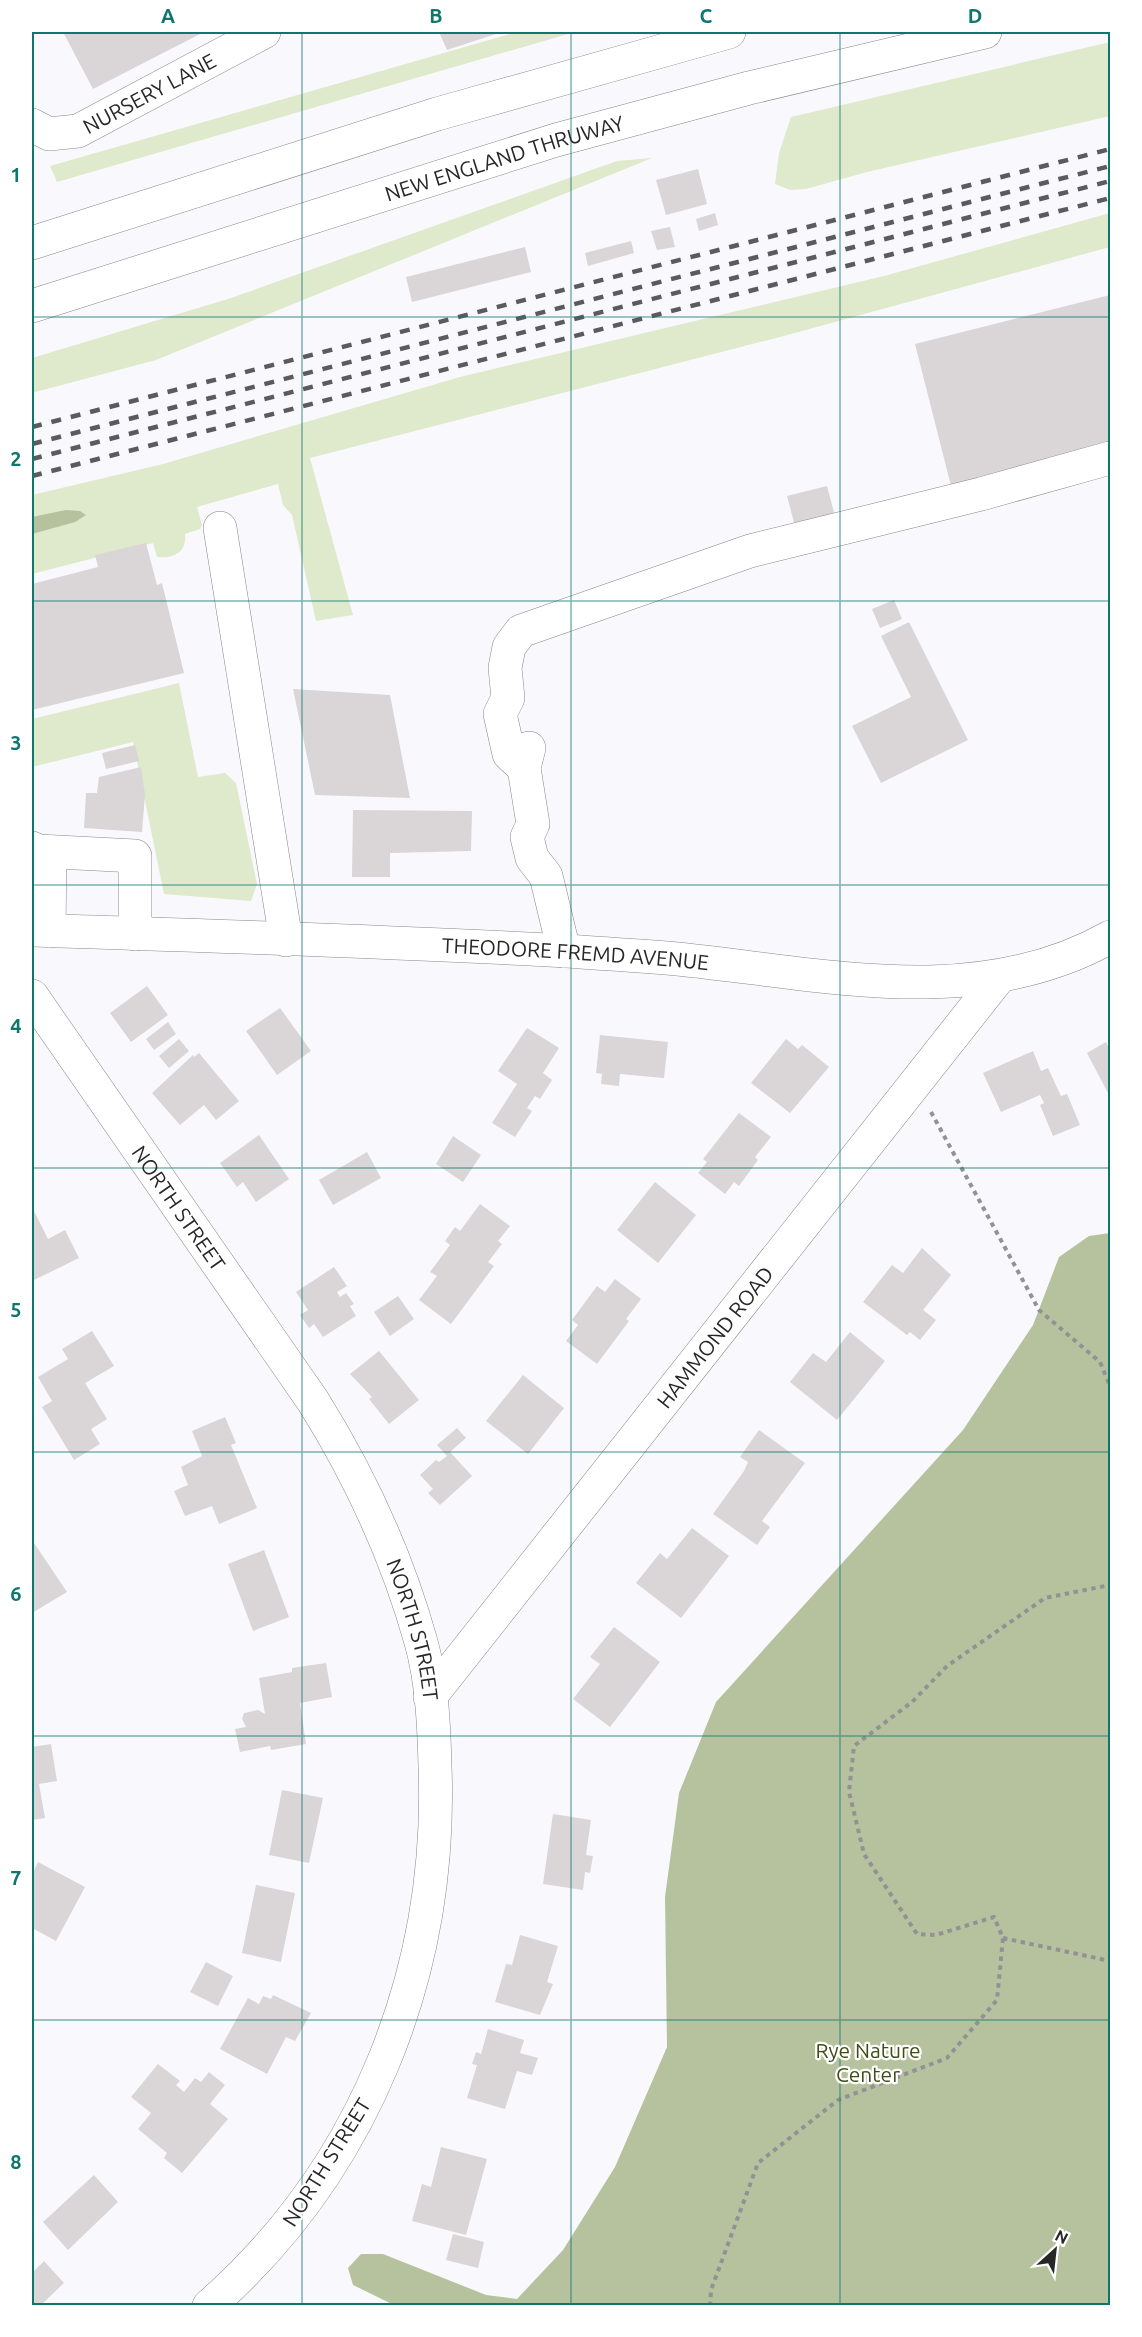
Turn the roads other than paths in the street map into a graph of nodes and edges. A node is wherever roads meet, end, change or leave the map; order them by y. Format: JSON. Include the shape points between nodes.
{"nodes":[{"id":1,"x":264,"y":32,"type":"edge"},
{"id":2,"x":729,"y":32,"type":"edge"},
{"id":3,"x":985,"y":32,"type":"edge"},
{"id":4,"x":32,"y":125,"type":"edge"},
{"id":5,"x":340,"y":145,"type":"junction"},
{"id":6,"x":32,"y":222,"type":"edge"},
{"id":7,"x":32,"y":243,"type":"edge"},
{"id":8,"x":170,"y":263,"type":"junction"},
{"id":9,"x":32,"y":306,"type":"edge"},
{"id":10,"x":32,"y":327,"type":"edge"},
{"id":11,"x":1110,"y":458,"type":"edge"},
{"id":12,"x":220,"y":528,"type":"dead end"},
{"id":13,"x":41,"y":850,"type":"edge"},
{"id":14,"x":40,"y":930,"type":"edge"},
{"id":15,"x":135,"y":934,"type":"junction"},
{"id":16,"x":1110,"y":937,"type":"edge"},
{"id":17,"x":286,"y":940,"type":"junction"},
{"id":18,"x":564,"y":951,"type":"junction"},
{"id":19,"x":1000,"y":976,"type":"junction"},
{"id":20,"x":32,"y":996,"type":"edge"},
{"id":21,"x":430,"y":1697,"type":"junction"},
{"id":22,"x":209,"y":2306,"type":"edge"}],
"edges":[{"from":1,"to":4,"type":"main road","name":"NURSERY LANE","via":[[78,131],[49,134]]},
{"from":2,"to":5,"type":"main road","via":[[534,85]]},
{"from":3,"to":8,"type":"main road","name":"NEW ENGLAND THRUWAY","via":[[738,91],[556,140]]},
{"from":5,"to":6,"type":"main road"},
{"from":5,"to":7,"type":"main road"},
{"from":8,"to":9,"type":"main road","name":"NEW ENGLAND THRUWAY"},
{"from":8,"to":10,"type":"main road"},
{"from":11,"to":18,"type":"main road","via":[[750,551],[521,631],[509,647],[505,668],[508,698],[523,711],[530,749],[524,768],[533,824],[546,836],[551,854],[553,863],[546,876]]},
{"from":12,"to":17,"type":"main road"},
{"from":13,"to":14,"type":"main road"},
{"from":13,"to":15,"type":"main road","via":[[135,856]]},
{"from":14,"to":15,"type":"main road","name":"THEODORE FREMD AVENUE"},
{"from":15,"to":17,"type":"main road","name":"THEODORE FREMD AVENUE"},
{"from":16,"to":19,"type":"main road","name":"THEODORE FREMD AVENUE","via":[[1066,958]]},
{"from":17,"to":18,"type":"main road","name":"THEODORE FREMD AVENUE"},
{"from":18,"to":19,"type":"main road","name":"THEODORE FREMD AVENUE","via":[[688,960],[882,982],[932,983]]},
{"from":19,"to":21,"type":"main road","name":"HAMMOND ROAD"},
{"from":20,"to":21,"type":"main road","name":"NORTH STREET","via":[[343,1448],[368,1496],[405,1593],[422,1644]]},
{"from":21,"to":22,"type":"main road","name":"NORTH STREET","via":[[436,1788],[432,1871],[421,1947],[391,2046],[369,2097],[314,2190],[286,2228]]}]}
